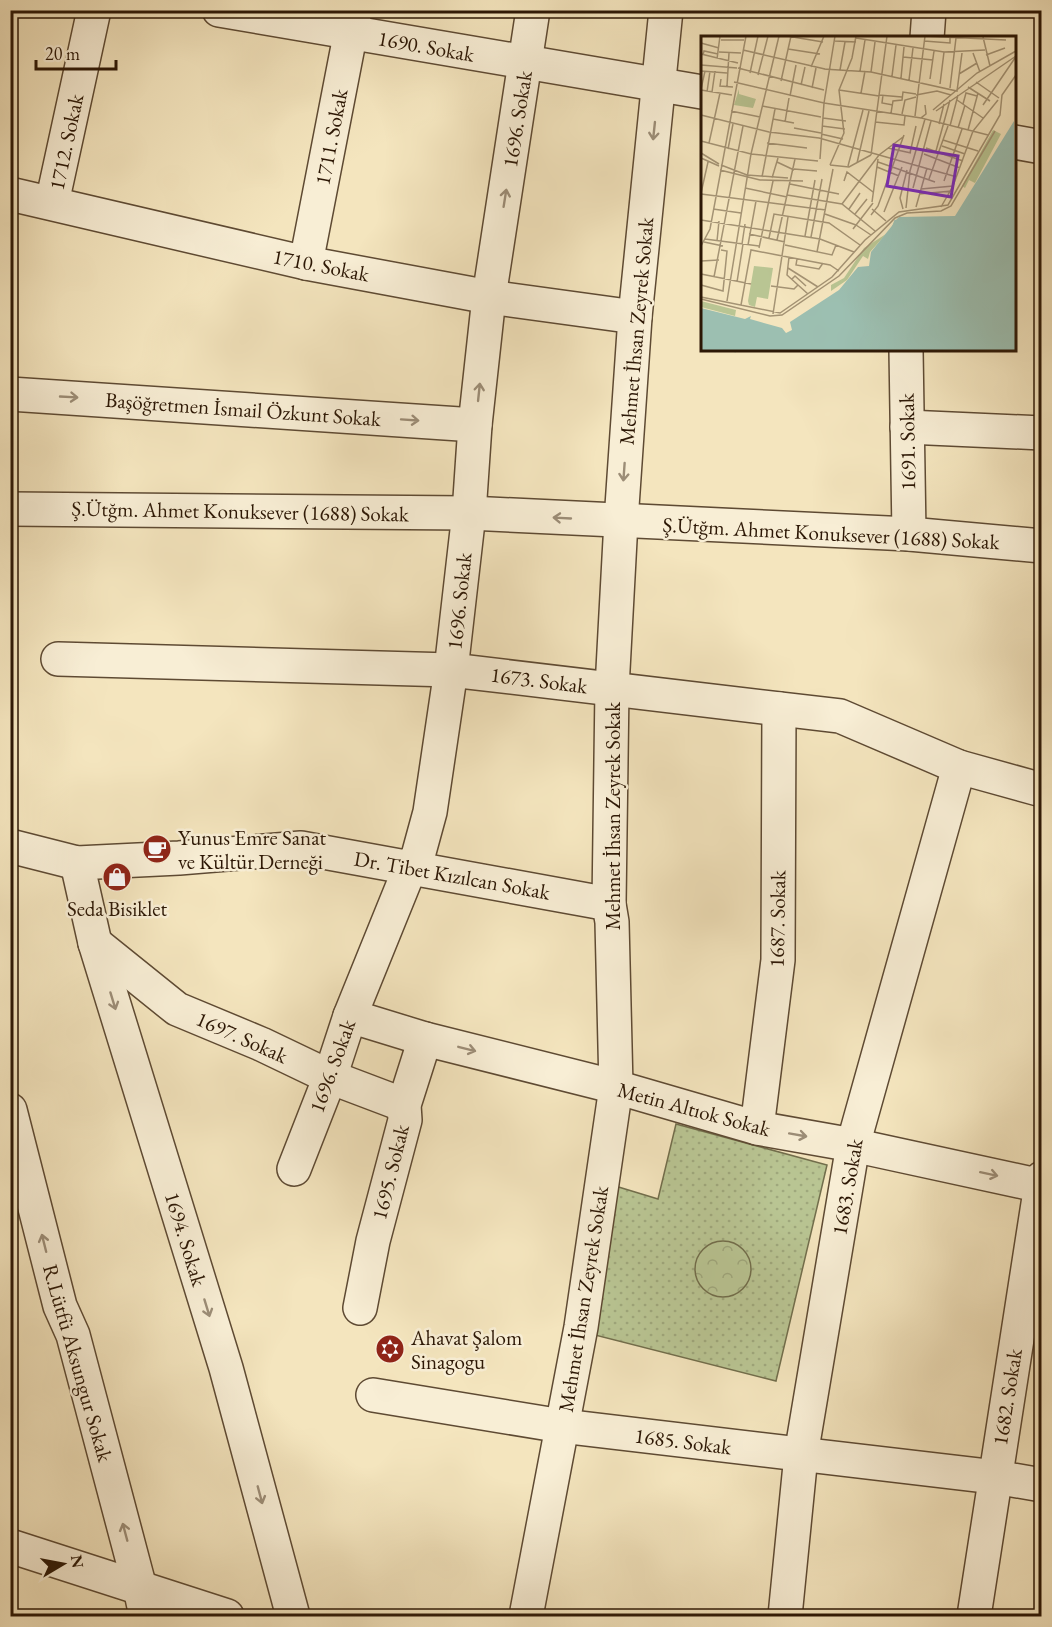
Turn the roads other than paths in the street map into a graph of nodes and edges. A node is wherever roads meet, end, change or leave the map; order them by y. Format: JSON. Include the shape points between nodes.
{"nodes":[{"id":1,"x":94,"y":10,"type":"edge"},
{"id":2,"x":219,"y":10,"type":"edge"},
{"id":3,"x":533,"y":10,"type":"edge"},
{"id":4,"x":666,"y":10,"type":"edge"},
{"id":5,"x":929,"y":10,"type":"edge"},
{"id":6,"x":353,"y":22,"type":"edge"},
{"id":7,"x":927,"y":36,"type":"edge"},
{"id":8,"x":526,"y":63,"type":"junction"},
{"id":9,"x":659,"y":85,"type":"junction"},
{"id":10,"x":701,"y":92,"type":"edge"},
{"id":11,"x":1016,"y":142,"type":"edge"},
{"id":12,"x":1041,"y":147,"type":"edge"},
{"id":13,"x":10,"y":194,"type":"edge"},
{"id":14,"x":52,"y":204,"type":"junction"},
{"id":15,"x":306,"y":263,"type":"junction"},
{"id":16,"x":489,"y":297,"type":"junction"},
{"id":17,"x":635,"y":317,"type":"junction"},
{"id":18,"x":906,"y":351,"type":"edge"},
{"id":19,"x":10,"y":394,"type":"edge"},
{"id":20,"x":475,"y":425,"type":"junction"},
{"id":21,"x":907,"y":427,"type":"junction"},
{"id":22,"x":1041,"y":433,"type":"edge"},
{"id":23,"x":10,"y":509,"type":"edge"},
{"id":24,"x":469,"y":513,"type":"junction"},
{"id":25,"x":621,"y":521,"type":"junction"},
{"id":26,"x":909,"y":534,"type":"junction"},
{"id":27,"x":1041,"y":546,"type":"edge"},
{"id":28,"x":58,"y":659,"type":"dead end"},
{"id":29,"x":451,"y":670,"type":"junction"},
{"id":30,"x":612,"y":688,"type":"junction"},
{"id":31,"x":779,"y":709,"type":"junction"},
{"id":32,"x":959,"y":767,"type":"junction"},
{"id":33,"x":1041,"y":790,"type":"edge"},
{"id":34,"x":10,"y":846,"type":"edge"},
{"id":35,"x":77,"y":863,"type":"junction"},
{"id":36,"x":410,"y":868,"type":"junction"},
{"id":37,"x":609,"y":904,"type":"junction"},
{"id":38,"x":95,"y":943,"type":"junction"},
{"id":39,"x":350,"y":1016,"type":"junction"},
{"id":40,"x":425,"y":1039,"type":"junction"},
{"id":41,"x":330,"y":1077,"type":"junction"},
{"id":42,"x":616,"y":1087,"type":"junction"},
{"id":43,"x":404,"y":1105,"type":"junction"},
{"id":44,"x":10,"y":1110,"type":"edge"},
{"id":45,"x":757,"y":1128,"type":"junction"},
{"id":46,"x":853,"y":1145,"type":"junction"},
{"id":47,"x":294,"y":1169,"type":"dead end"},
{"id":48,"x":1041,"y":1183,"type":"edge"},
{"id":49,"x":360,"y":1308,"type":"dead end"},
{"id":50,"x":373,"y":1395,"type":"dead end"},
{"id":51,"x":562,"y":1426,"type":"junction"},
{"id":52,"x":801,"y":1455,"type":"junction"},
{"id":53,"x":995,"y":1477,"type":"junction"},
{"id":54,"x":1041,"y":1485,"type":"edge"},
{"id":55,"x":10,"y":1546,"type":"edge"},
{"id":56,"x":143,"y":1602,"type":"edge"},
{"id":57,"x":227,"y":1617,"type":"edge"},
{"id":58,"x":292,"y":1617,"type":"edge"},
{"id":59,"x":526,"y":1617,"type":"edge"},
{"id":60,"x":785,"y":1617,"type":"edge"},
{"id":61,"x":974,"y":1617,"type":"edge"}],
"edges":[{"from":1,"to":14,"type":"street","name":"1712. Sokak"},
{"from":2,"to":6,"type":"street","name":"1690. Sokak"},
{"from":3,"to":8,"type":"street","name":"1696. Sokak"},
{"from":4,"to":9,"type":"street","name":"Mehmet İhsan Zeyrek Sokak"},
{"from":5,"to":7,"type":"street"},
{"from":6,"to":8,"type":"street","name":"1690. Sokak"},
{"from":6,"to":15,"type":"street","name":"1711. Sokak"},
{"from":8,"to":9,"type":"street","name":"1690. Sokak"},
{"from":16,"to":8,"type":"street","name":"1696. Sokak","one_way":true},
{"from":9,"to":10,"type":"street","name":"1690. Sokak"},
{"from":9,"to":17,"type":"street","name":"Mehmet İhsan Zeyrek Sokak","one_way":true},
{"from":11,"to":12,"type":"street"},
{"from":13,"to":14,"type":"street","name":"1710. Sokak"},
{"from":14,"to":15,"type":"street","name":"1710. Sokak"},
{"from":15,"to":16,"type":"street","name":"1710. Sokak"},
{"from":16,"to":17,"type":"street","name":"1710. Sokak"},
{"from":20,"to":16,"type":"street","name":"1696. Sokak","one_way":true},
{"from":17,"to":25,"type":"street","name":"Mehmet İhsan Zeyrek Sokak","one_way":true},
{"from":18,"to":21,"type":"street","name":"1691. Sokak"},
{"from":19,"to":20,"type":"street","name":"Başöğretmen İsmail Özkunt Sokak","one_way":true},
{"from":20,"to":24,"type":"street","name":"1696. Sokak"},
{"from":21,"to":22,"type":"street"},
{"from":21,"to":26,"type":"street","name":"1691. Sokak"},
{"from":23,"to":24,"type":"street","name":"Ş.Ütğm. Ahmet Konuksever (1688) Sokak"},
{"from":25,"to":24,"type":"street","name":"Ş.Ütğm. Ahmet Konuksever (1688) Sokak","one_way":true},
{"from":24,"to":29,"type":"street","name":"1696. Sokak"},
{"from":25,"to":26,"type":"street","name":"Ş.Ütğm. Ahmet Konuksever (1688) Sokak"},
{"from":25,"to":30,"type":"street","name":"Mehmet İhsan Zeyrek Sokak"},
{"from":26,"to":27,"type":"street","name":"Ş.Ütğm. Ahmet Konuksever (1688) Sokak"},
{"from":28,"to":29,"type":"street","name":"1673. Sokak"},
{"from":29,"to":30,"type":"street","name":"1673. Sokak"},
{"from":29,"to":36,"type":"street","name":"1696. Sokak","via":[[430,812],[418,856]]},
{"from":30,"to":31,"type":"street","name":"1673. Sokak"},
{"from":30,"to":37,"type":"street","name":"Mehmet İhsan Zeyrek Sokak"},
{"from":31,"to":32,"type":"street","name":"1673. Sokak","via":[[840,716]]},
{"from":31,"to":45,"type":"street","name":"1687. Sokak","via":[[778,960]]},
{"from":32,"to":33,"type":"street","name":"1673. Sokak"},
{"from":32,"to":46,"type":"street","name":"1683. Sokak"},
{"from":34,"to":35,"type":"street","name":"Dr. Tibet Kızılcan Sokak"},
{"from":35,"to":36,"type":"street","name":"Dr. Tibet Kızılcan Sokak","via":[[301,848]]},
{"from":35,"to":38,"type":"street","name":"1694. Sokak"},
{"from":36,"to":37,"type":"street","name":"Dr. Tibet Kızılcan Sokak"},
{"from":36,"to":39,"type":"street","name":"1696. Sokak"},
{"from":37,"to":42,"type":"street","name":"Mehmet İhsan Zeyrek Sokak"},
{"from":38,"to":41,"type":"street","name":"1697. Sokak","via":[[177,1009]]},
{"from":38,"to":58,"type":"street","name":"1694. Sokak","one_way":true,"via":[[226,1368]]},
{"from":39,"to":40,"type":"street","name":"Metin Altıok Sokak"},
{"from":39,"to":41,"type":"street","name":"1696. Sokak"},
{"from":40,"to":42,"type":"street","name":"Metin Altıok Sokak","one_way":true},
{"from":40,"to":43,"type":"street","name":"1695. Sokak"},
{"from":41,"to":43,"type":"street","name":"1697. Sokak"},
{"from":41,"to":47,"type":"street","name":"1696. Sokak"},
{"from":42,"to":45,"type":"street","name":"Metin Altıok Sokak"},
{"from":42,"to":51,"type":"street","name":"Mehmet İhsan Zeyrek Sokak","via":[[581,1327]]},
{"from":43,"to":49,"type":"street","name":"1695. Sokak","via":[[405,1120],[372,1241]]},
{"from":56,"to":44,"type":"street","name":"R.Lütfü Aksungur Sokak","one_way":true},
{"from":45,"to":46,"type":"street","name":"Metin Altıok Sokak","one_way":true},
{"from":46,"to":48,"type":"street","name":"Metin Altıok Sokak","one_way":true},
{"from":46,"to":52,"type":"street","name":"1683. Sokak"},
{"from":48,"to":53,"type":"street","name":"1682. Sokak"},
{"from":50,"to":51,"type":"street","name":"1685. Sokak"},
{"from":51,"to":52,"type":"street","name":"1685. Sokak"},
{"from":51,"to":59,"type":"street","name":"Mehmet İhsan Zeyrek Sokak"},
{"from":52,"to":53,"type":"street","name":"1685. Sokak"},
{"from":52,"to":60,"type":"street","name":"1683. Sokak"},
{"from":53,"to":54,"type":"street","name":"1685. Sokak"},
{"from":53,"to":61,"type":"street","name":"1682. Sokak"},
{"from":55,"to":56,"type":"street"},
{"from":56,"to":57,"type":"street"}]}
